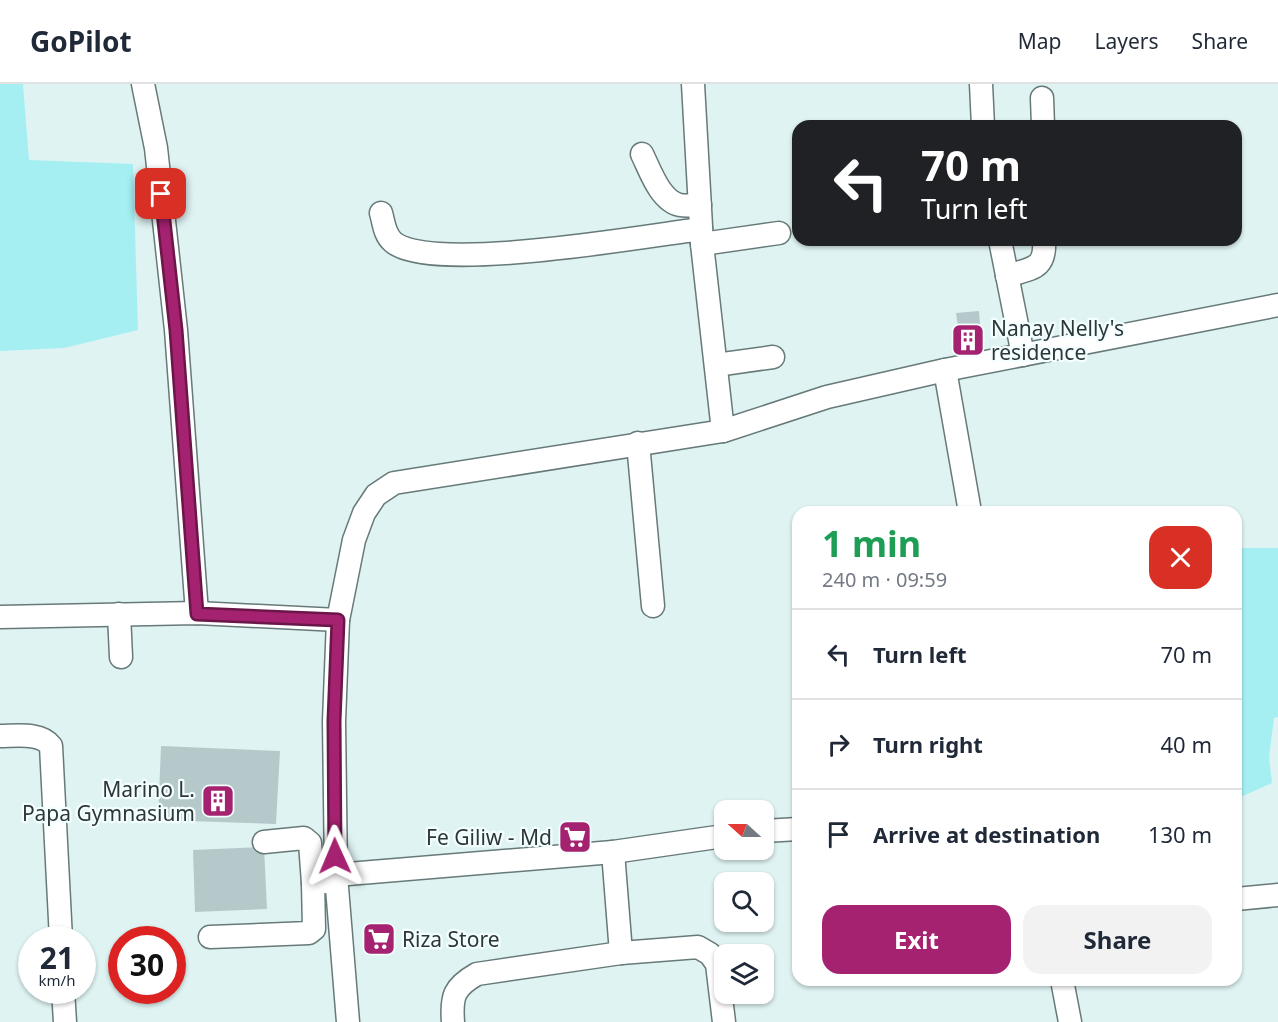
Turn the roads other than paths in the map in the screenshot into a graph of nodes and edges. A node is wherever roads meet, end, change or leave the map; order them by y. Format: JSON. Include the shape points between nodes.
{"nodes":[{"id":1,"x":143,"y":84,"type":"edge"},
{"id":2,"x":693,"y":84,"type":"edge"},
{"id":3,"x":981,"y":84,"type":"edge"},
{"id":4,"x":1042,"y":98,"type":"dead end"},
{"id":5,"x":983,"y":120,"type":"edge"},
{"id":6,"x":1043,"y":120,"type":"edge"},
{"id":7,"x":642,"y":154,"type":"dead end"},
{"id":8,"x":700,"y":205,"type":"junction"},
{"id":9,"x":381,"y":213,"type":"dead end"},
{"id":10,"x":779,"y":233,"type":"dead end"},
{"id":11,"x":702,"y":237,"type":"junction"},
{"id":12,"x":1001,"y":246,"type":"edge"},
{"id":13,"x":1044,"y":246,"type":"edge"},
{"id":14,"x":1007,"y":276,"type":"junction"},
{"id":15,"x":1278,"y":305,"type":"edge"},
{"id":16,"x":1023,"y":355,"type":"junction"},
{"id":17,"x":773,"y":357,"type":"dead end"},
{"id":18,"x":716,"y":365,"type":"junction"},
{"id":19,"x":945,"y":370,"type":"junction"},
{"id":20,"x":723,"y":431,"type":"junction"},
{"id":21,"x":638,"y":443,"type":"junction"},
{"id":22,"x":969,"y":506,"type":"edge"},
{"id":23,"x":653,"y":606,"type":"dead end"},
{"id":24,"x":119,"y":614,"type":"junction"},
{"id":25,"x":197,"y":614,"type":"junction"},
{"id":26,"x":0,"y":617,"type":"edge"},
{"id":27,"x":338,"y":620,"type":"junction"},
{"id":28,"x":121,"y":657,"type":"dead end"},
{"id":29,"x":0,"y":736,"type":"edge"},
{"id":30,"x":792,"y":829,"type":"edge"},
{"id":31,"x":774,"y":830,"type":"edge"},
{"id":32,"x":714,"y":837,"type":"edge"},
{"id":33,"x":264,"y":842,"type":"dead end"},
{"id":34,"x":613,"y":852,"type":"junction"},
{"id":35,"x":336,"y":878,"type":"junction"},
{"id":36,"x":313,"y":883,"type":"junction"},
{"id":37,"x":1278,"y":895,"type":"edge"},
{"id":38,"x":1242,"y":898,"type":"edge"},
{"id":39,"x":60,"y":926,"type":"edge"},
{"id":40,"x":210,"y":937,"type":"dead end"},
{"id":41,"x":621,"y":953,"type":"junction"},
{"id":42,"x":1063,"y":986,"type":"edge"},
{"id":43,"x":64,"y":1004,"type":"edge"},
{"id":44,"x":65,"y":1022,"type":"edge"},
{"id":45,"x":348,"y":1022,"type":"edge"},
{"id":46,"x":453,"y":1022,"type":"edge"},
{"id":47,"x":724,"y":1022,"type":"edge"},
{"id":48,"x":1070,"y":1022,"type":"edge"}],
"edges":[{"from":1,"to":25,"type":"street","via":[[156,148],[176,330]]},
{"from":2,"to":8,"type":"street"},
{"from":3,"to":5,"type":"street"},
{"from":4,"to":6,"type":"street"},
{"from":7,"to":8,"type":"street","via":[[664,194],[673,202]]},
{"from":8,"to":11,"type":"street"},
{"from":9,"to":11,"type":"street","via":[[386,235],[394,244],[450,256]]},
{"from":10,"to":11,"type":"street"},
{"from":11,"to":18,"type":"street"},
{"from":12,"to":14,"type":"street"},
{"from":13,"to":14,"type":"street","via":[[1042,262],[1036,267]]},
{"from":14,"to":16,"type":"street"},
{"from":15,"to":16,"type":"street"},
{"from":16,"to":19,"type":"street"},
{"from":17,"to":18,"type":"street"},
{"from":18,"to":20,"type":"street"},
{"from":19,"to":20,"type":"street","via":[[827,397]]},
{"from":19,"to":22,"type":"street"},
{"from":20,"to":21,"type":"street"},
{"from":21,"to":23,"type":"street"},
{"from":21,"to":27,"type":"street","via":[[394,483],[376,495],[364,513],[354,540]]},
{"from":24,"to":25,"type":"street"},
{"from":24,"to":26,"type":"street"},
{"from":24,"to":28,"type":"street"},
{"from":25,"to":27,"type":"street"},
{"from":27,"to":35,"type":"street","via":[[334,732]]},
{"from":29,"to":39,"type":"street","via":[[38,737],[51,746]]},
{"from":30,"to":31,"type":"street"},
{"from":32,"to":34,"type":"street"},
{"from":33,"to":36,"type":"street","via":[[304,838],[310,843]]},
{"from":34,"to":35,"type":"street"},
{"from":34,"to":41,"type":"street"},
{"from":35,"to":36,"type":"street"},
{"from":35,"to":45,"type":"street"},
{"from":36,"to":40,"type":"street","via":[[314,929],[309,933]]},
{"from":37,"to":38,"type":"street"},
{"from":41,"to":46,"type":"street","via":[[477,974],[454,992]]},
{"from":41,"to":47,"type":"street","via":[[698,947],[710,954],[717,964]]},
{"from":42,"to":48,"type":"street"},
{"from":43,"to":44,"type":"street"}]}
